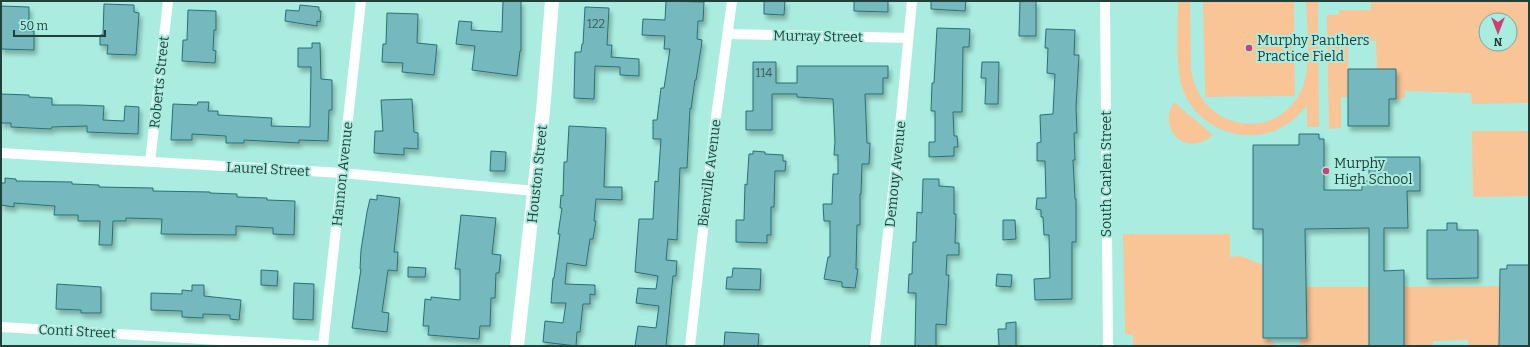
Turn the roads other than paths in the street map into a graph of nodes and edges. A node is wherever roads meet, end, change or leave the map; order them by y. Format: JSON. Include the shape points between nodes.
{"nodes":[{"id":1,"x":168,"y":1,"type":"edge"},
{"id":2,"x":360,"y":1,"type":"edge"},
{"id":3,"x":552,"y":1,"type":"edge"},
{"id":4,"x":732,"y":1,"type":"edge"},
{"id":5,"x":912,"y":1,"type":"edge"},
{"id":6,"x":1105,"y":1,"type":"edge"},
{"id":7,"x":728,"y":34,"type":"junction"},
{"id":8,"x":908,"y":38,"type":"junction"},
{"id":9,"x":1,"y":153,"type":"edge"},
{"id":10,"x":150,"y":162,"type":"junction"},
{"id":11,"x":342,"y":173,"type":"junction"},
{"id":12,"x":535,"y":190,"type":"junction"},
{"id":13,"x":1,"y":327,"type":"edge"},
{"id":14,"x":322,"y":346,"type":"edge"},
{"id":15,"x":517,"y":346,"type":"edge"},
{"id":16,"x":690,"y":346,"type":"edge"},
{"id":17,"x":875,"y":346,"type":"edge"},
{"id":18,"x":1108,"y":346,"type":"edge"}],
"edges":[{"from":1,"to":10,"type":"street","name":"Roberts Street"},
{"from":2,"to":11,"type":"street","name":"Hannon Avenue"},
{"from":3,"to":12,"type":"street","name":"Houston Street"},
{"from":4,"to":7,"type":"street","name":"Bienville Avenue"},
{"from":5,"to":8,"type":"street","name":"Demouy Avenue"},
{"from":6,"to":18,"type":"street","name":"South Carlen Street"},
{"from":7,"to":8,"type":"street","name":"Murray Street"},
{"from":7,"to":16,"type":"street","name":"Bienville Avenue","via":[[714,124]]},
{"from":8,"to":17,"type":"street","name":"Demouy Avenue"},
{"from":9,"to":10,"type":"street","name":"Laurel Street"},
{"from":10,"to":11,"type":"street","name":"Laurel Street"},
{"from":11,"to":12,"type":"street","name":"Laurel Street"},
{"from":11,"to":14,"type":"street","name":"Hannon Avenue"},
{"from":12,"to":15,"type":"street","name":"Houston Street"},
{"from":13,"to":14,"type":"street","name":"Conti Street"}]}
